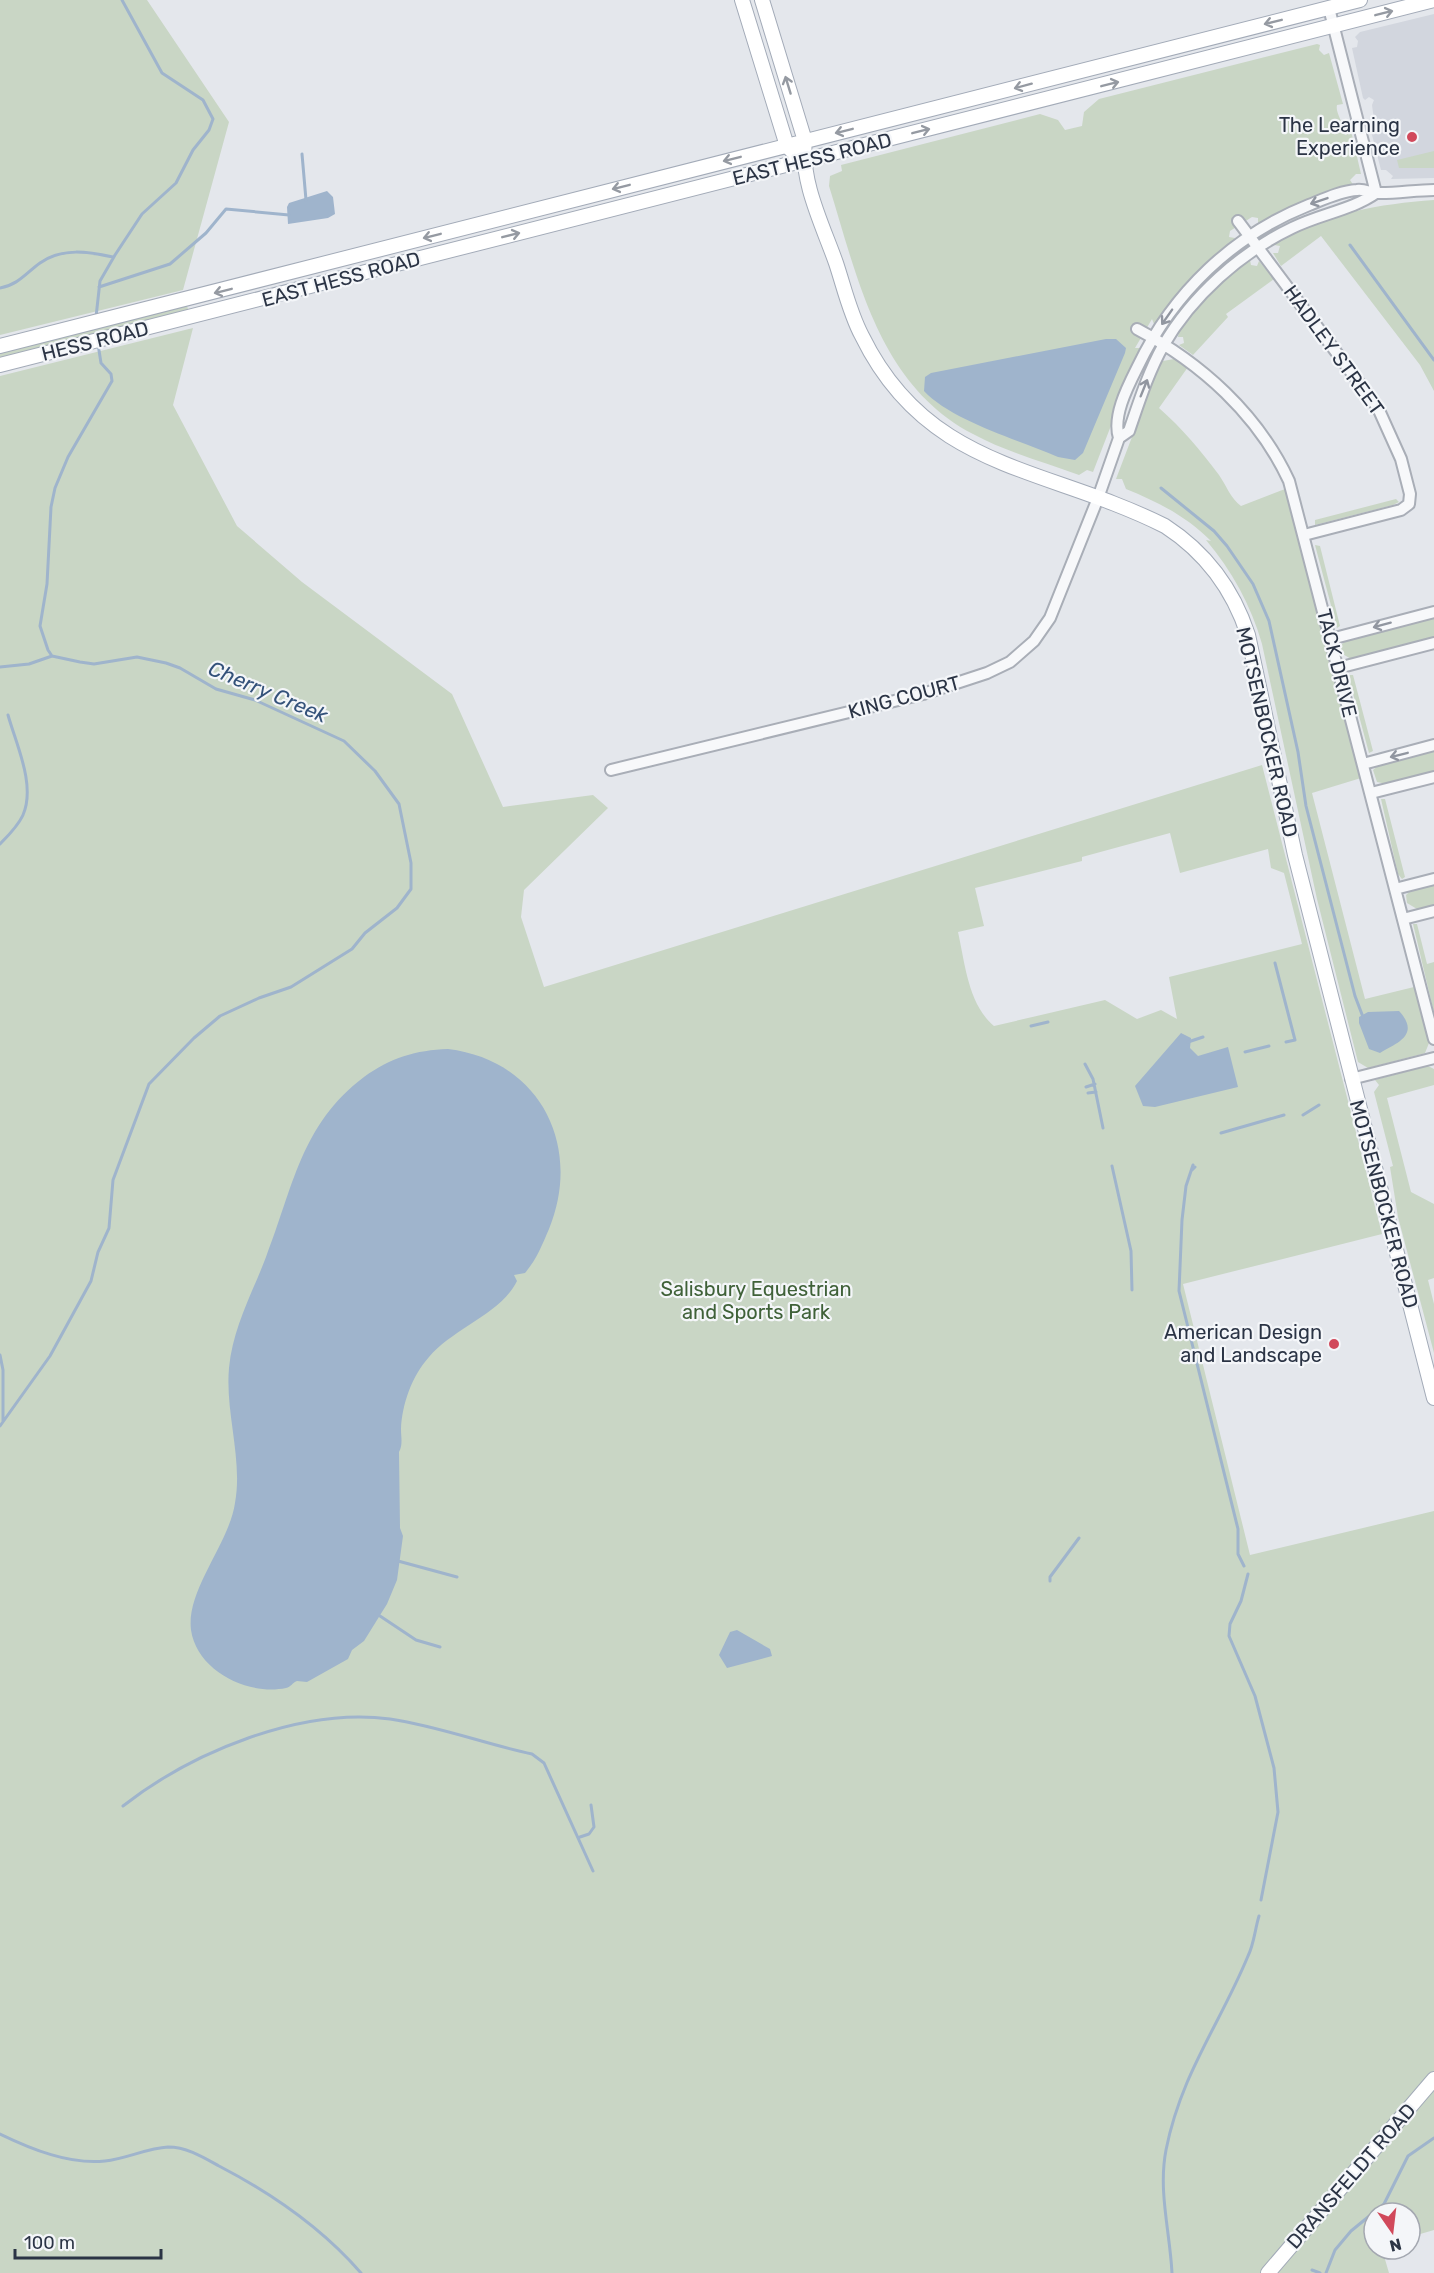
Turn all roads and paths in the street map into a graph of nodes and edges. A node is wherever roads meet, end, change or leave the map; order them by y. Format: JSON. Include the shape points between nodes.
{"nodes":[{"id":1,"x":742,"y":0,"type":"edge"},
{"id":2,"x":762,"y":0,"type":"edge"},
{"id":3,"x":1360,"y":0,"type":"edge"},
{"id":4,"x":1434,"y":0,"type":"edge"},
{"id":5,"x":1329,"y":8,"type":"junction"},
{"id":6,"x":1334,"y":26,"type":"junction"},
{"id":7,"x":805,"y":141,"type":"junction"},
{"id":8,"x":787,"y":146,"type":"junction"},
{"id":9,"x":803,"y":161,"type":"junction"},
{"id":10,"x":1434,"y":190,"type":"edge"},
{"id":11,"x":1376,"y":193,"type":"junction"},
{"id":12,"x":1238,"y":221,"type":"dead end"},
{"id":13,"x":1249,"y":236,"type":"junction"},
{"id":14,"x":1258,"y":247,"type":"junction"},
{"id":15,"x":185,"y":301,"type":"joint"},
{"id":16,"x":190,"y":318,"type":"joint"},
{"id":17,"x":1137,"y":329,"type":"dead end"},
{"id":18,"x":1153,"y":338,"type":"junction"},
{"id":19,"x":1164,"y":345,"type":"junction"},
{"id":20,"x":0,"y":346,"type":"edge"},
{"id":21,"x":0,"y":364,"type":"edge"},
{"id":22,"x":1119,"y":438,"type":"junction"},
{"id":23,"x":1098,"y":498,"type":"junction"},
{"id":24,"x":1305,"y":535,"type":"junction"},
{"id":25,"x":1434,"y":612,"type":"edge"},
{"id":26,"x":1331,"y":639,"type":"junction"},
{"id":27,"x":1434,"y":643,"type":"edge"},
{"id":28,"x":1338,"y":668,"type":"junction"},
{"id":29,"x":1434,"y":745,"type":"edge"},
{"id":30,"x":1363,"y":764,"type":"junction"},
{"id":31,"x":611,"y":770,"type":"dead end"},
{"id":32,"x":1434,"y":777,"type":"edge"},
{"id":33,"x":1371,"y":793,"type":"junction"},
{"id":34,"x":1434,"y":879,"type":"edge"},
{"id":35,"x":1395,"y":889,"type":"junction"},
{"id":36,"x":1434,"y":911,"type":"edge"},
{"id":37,"x":1403,"y":919,"type":"junction"},
{"id":38,"x":1434,"y":1039,"type":"edge"},
{"id":39,"x":1434,"y":1058,"type":"edge"},
{"id":40,"x":1351,"y":1079,"type":"junction"},
{"id":41,"x":1434,"y":1398,"type":"edge"},
{"id":42,"x":1434,"y":2079,"type":"edge"},
{"id":43,"x":1268,"y":2273,"type":"edge"}],
"edges":[{"from":1,"to":8,"type":"main road","name":"MOTSENBOCKER ROAD"},
{"from":7,"to":2,"type":"main road","name":"MOTSENBOCKER ROAD","one_way":true},
{"from":3,"to":5,"type":"main road","name":"EAST HESS ROAD"},
{"from":6,"to":4,"type":"main road","name":"EAST HESS ROAD","one_way":true},
{"from":5,"to":6,"type":"street"},
{"from":5,"to":7,"type":"main road","name":"EAST HESS ROAD","one_way":true},
{"from":9,"to":6,"type":"main road","name":"EAST HESS ROAD","one_way":true},
{"from":6,"to":11,"type":"street"},
{"from":7,"to":8,"type":"main road","name":"EAST HESS ROAD"},
{"from":7,"to":9,"type":"main road","name":"MOTSENBOCKER ROAD"},
{"from":8,"to":9,"type":"main road","name":"MOTSENBOCKER ROAD"},
{"from":8,"to":15,"type":"main road","name":"EAST HESS ROAD","one_way":true},
{"from":16,"to":9,"type":"main road","name":"EAST HESS ROAD","one_way":true},
{"from":9,"to":23,"type":"main road","name":"MOTSENBOCKER ROAD","via":[[860,334],[890,384],[920,417],[951,439]]},
{"from":10,"to":11,"type":"street"},
{"from":11,"to":13,"type":"street","one_way":true,"via":[[1359,190],[1321,200],[1282,216]]},
{"from":11,"to":14,"type":"street","via":[[1362,203],[1301,223]]},
{"from":12,"to":13,"type":"street","name":"HADLEY STREET"},
{"from":13,"to":14,"type":"street","name":"HADLEY STREET"},
{"from":13,"to":18,"type":"street","one_way":true,"via":[[1190,287]]},
{"from":14,"to":19,"type":"street","via":[[1204,293]]},
{"from":14,"to":24,"type":"street","name":"HADLEY STREET","via":[[1378,408],[1401,459],[1411,496],[1412,507]]},
{"from":15,"to":20,"type":"main road","name":"HESS ROAD"},
{"from":16,"to":21,"type":"main road","name":"HESS ROAD"},
{"from":17,"to":18,"type":"street","name":"TACK DRIVE"},
{"from":18,"to":19,"type":"street","name":"TACK DRIVE"},
{"from":18,"to":22,"type":"street","via":[[1119,414],[1115,426]]},
{"from":22,"to":19,"type":"street","one_way":true,"via":[[1129,431]]},
{"from":19,"to":24,"type":"street","name":"TACK DRIVE","via":[[1211,377],[1264,441],[1289,481]]},
{"from":22,"to":23,"type":"street","name":"KING COURT"},
{"from":23,"to":31,"type":"street","name":"KING COURT","via":[[1050,618],[1030,646],[1004,665],[923,694]]},
{"from":23,"to":40,"type":"main road","name":"MOTSENBOCKER ROAD","via":[[1151,519],[1185,540],[1216,572],[1239,612],[1253,657],[1295,855]]},
{"from":24,"to":26,"type":"street","name":"TACK DRIVE"},
{"from":25,"to":26,"type":"street","one_way":true},
{"from":26,"to":28,"type":"street","name":"TACK DRIVE"},
{"from":27,"to":28,"type":"street"},
{"from":28,"to":30,"type":"street","name":"TACK DRIVE"},
{"from":29,"to":30,"type":"street","one_way":true},
{"from":30,"to":33,"type":"street","name":"TACK DRIVE"},
{"from":32,"to":33,"type":"street"},
{"from":33,"to":35,"type":"street","name":"TACK DRIVE"},
{"from":34,"to":35,"type":"street"},
{"from":35,"to":37,"type":"street","name":"TACK DRIVE"},
{"from":36,"to":37,"type":"street"},
{"from":37,"to":38,"type":"street","name":"TACK DRIVE"},
{"from":39,"to":40,"type":"street"},
{"from":40,"to":41,"type":"main road","name":"MOTSENBOCKER ROAD"},
{"from":42,"to":43,"type":"main road","name":"DRANSFELDT ROAD"}]}
